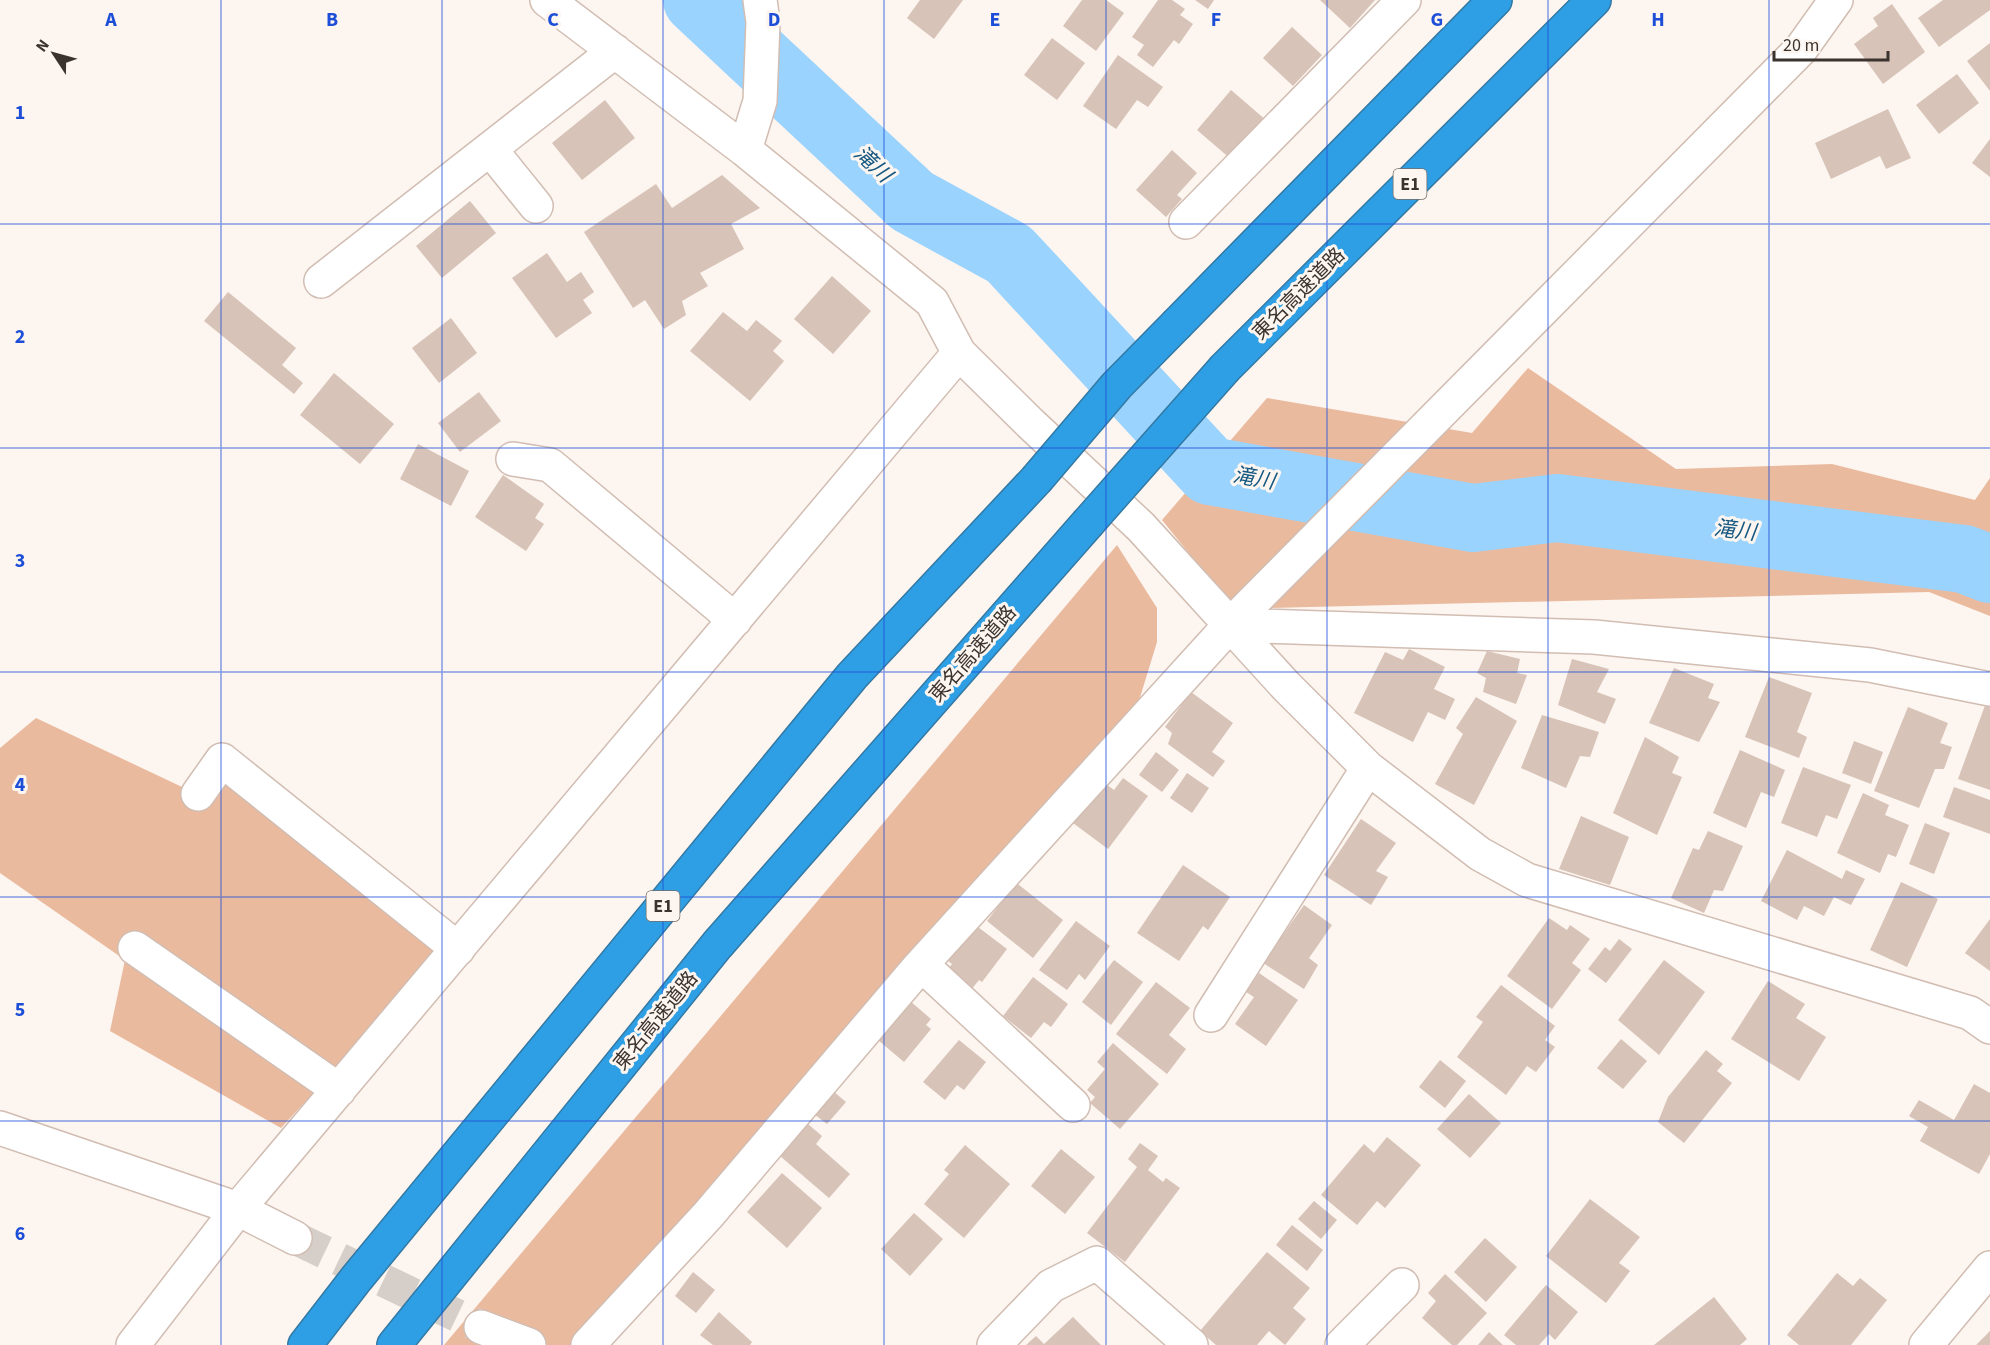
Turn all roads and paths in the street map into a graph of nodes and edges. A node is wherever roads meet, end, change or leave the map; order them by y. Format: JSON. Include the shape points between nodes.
{"nodes":[{"id":1,"x":547,"y":0,"type":"edge"},
{"id":2,"x":1404,"y":0,"type":"edge"},
{"id":3,"x":1495,"y":0,"type":"edge"},
{"id":4,"x":1594,"y":0,"type":"edge"},
{"id":5,"x":1836,"y":0,"type":"edge"},
{"id":6,"x":762,"y":11,"type":"edge"},
{"id":7,"x":615,"y":51,"type":"junction"},
{"id":8,"x":490,"y":149,"type":"junction"},
{"id":9,"x":746,"y":150,"type":"junction"},
{"id":10,"x":536,"y":206,"type":"dead end"},
{"id":11,"x":1186,"y":222,"type":"dead end"},
{"id":12,"x":321,"y":281,"type":"dead end"},
{"id":13,"x":959,"y":353,"type":"junction"},
{"id":14,"x":513,"y":459,"type":"dead end"},
{"id":15,"x":735,"y":620,"type":"junction"},
{"id":16,"x":1230,"y":625,"type":"junction"},
{"id":17,"x":1990,"y":689,"type":"edge"},
{"id":18,"x":1368,"y":768,"type":"junction"},
{"id":19,"x":198,"y":794,"type":"dead end"},
{"id":20,"x":135,"y":948,"type":"dead end"},
{"id":21,"x":458,"y":949,"type":"junction"},
{"id":22,"x":922,"y":964,"type":"junction"},
{"id":23,"x":1211,"y":1015,"type":"dead end"},
{"id":24,"x":1990,"y":1027,"type":"edge"},
{"id":25,"x":339,"y":1090,"type":"junction"},
{"id":26,"x":1073,"y":1105,"type":"dead end"},
{"id":27,"x":0,"y":1128,"type":"edge"},
{"id":28,"x":238,"y":1209,"type":"junction"},
{"id":29,"x":295,"y":1238,"type":"tunnel mouth"},
{"id":30,"x":1990,"y":1269,"type":"edge"},
{"id":31,"x":1401,"y":1285,"type":"dead end"},
{"id":32,"x":482,"y":1327,"type":"tunnel mouth"},
{"id":33,"x":133,"y":1345,"type":"edge"},
{"id":34,"x":305,"y":1345,"type":"edge"},
{"id":35,"x":394,"y":1345,"type":"edge"},
{"id":36,"x":529,"y":1345,"type":"edge"},
{"id":37,"x":588,"y":1345,"type":"edge"},
{"id":38,"x":994,"y":1345,"type":"edge"},
{"id":39,"x":1191,"y":1345,"type":"edge"},
{"id":40,"x":1342,"y":1345,"type":"edge"},
{"id":41,"x":1926,"y":1345,"type":"edge"}],
"edges":[{"from":1,"to":7,"type":"street"},
{"from":2,"to":11,"type":"street"},
{"from":3,"to":34,"type":"highway","number":"E1","bridge":true,"via":[[1117,385],[1036,480],[852,676]]},
{"from":4,"to":35,"type":"highway","name":"東名高速道路","number":"E1","bridge":true,"via":[[1225,368],[717,945]]},
{"from":5,"to":16,"type":"street","via":[[1801,49]]},
{"from":6,"to":9,"type":"street","via":[[760,101]]},
{"from":7,"to":8,"type":"street"},
{"from":7,"to":9,"type":"street"},
{"from":8,"to":10,"type":"street"},
{"from":8,"to":12,"type":"street"},
{"from":9,"to":13,"type":"street","via":[[932,302]]},
{"from":13,"to":15,"type":"street"},
{"from":13,"to":16,"type":"street","via":[[1141,527]]},
{"from":14,"to":15,"type":"street","via":[[550,465]]},
{"from":15,"to":21,"type":"street"},
{"from":16,"to":17,"type":"street","via":[[1594,637],[1870,665]]},
{"from":16,"to":18,"type":"street"},
{"from":16,"to":22,"type":"street"},
{"from":18,"to":23,"type":"street"},
{"from":18,"to":24,"type":"street","via":[[1480,854],[1527,880],[1970,1013]]},
{"from":19,"to":21,"type":"street","via":[[222,760]]},
{"from":20,"to":25,"type":"street"},
{"from":21,"to":25,"type":"street"},
{"from":22,"to":26,"type":"street"},
{"from":22,"to":37,"type":"street","via":[[708,1215]]},
{"from":25,"to":28,"type":"street"},
{"from":27,"to":28,"type":"street"},
{"from":28,"to":29,"type":"street"},
{"from":28,"to":33,"type":"street"},
{"from":30,"to":41,"type":"street"},
{"from":31,"to":40,"type":"street"},
{"from":32,"to":36,"type":"street"},
{"from":38,"to":39,"type":"street","via":[[1051,1286],[1097,1263]]}]}
